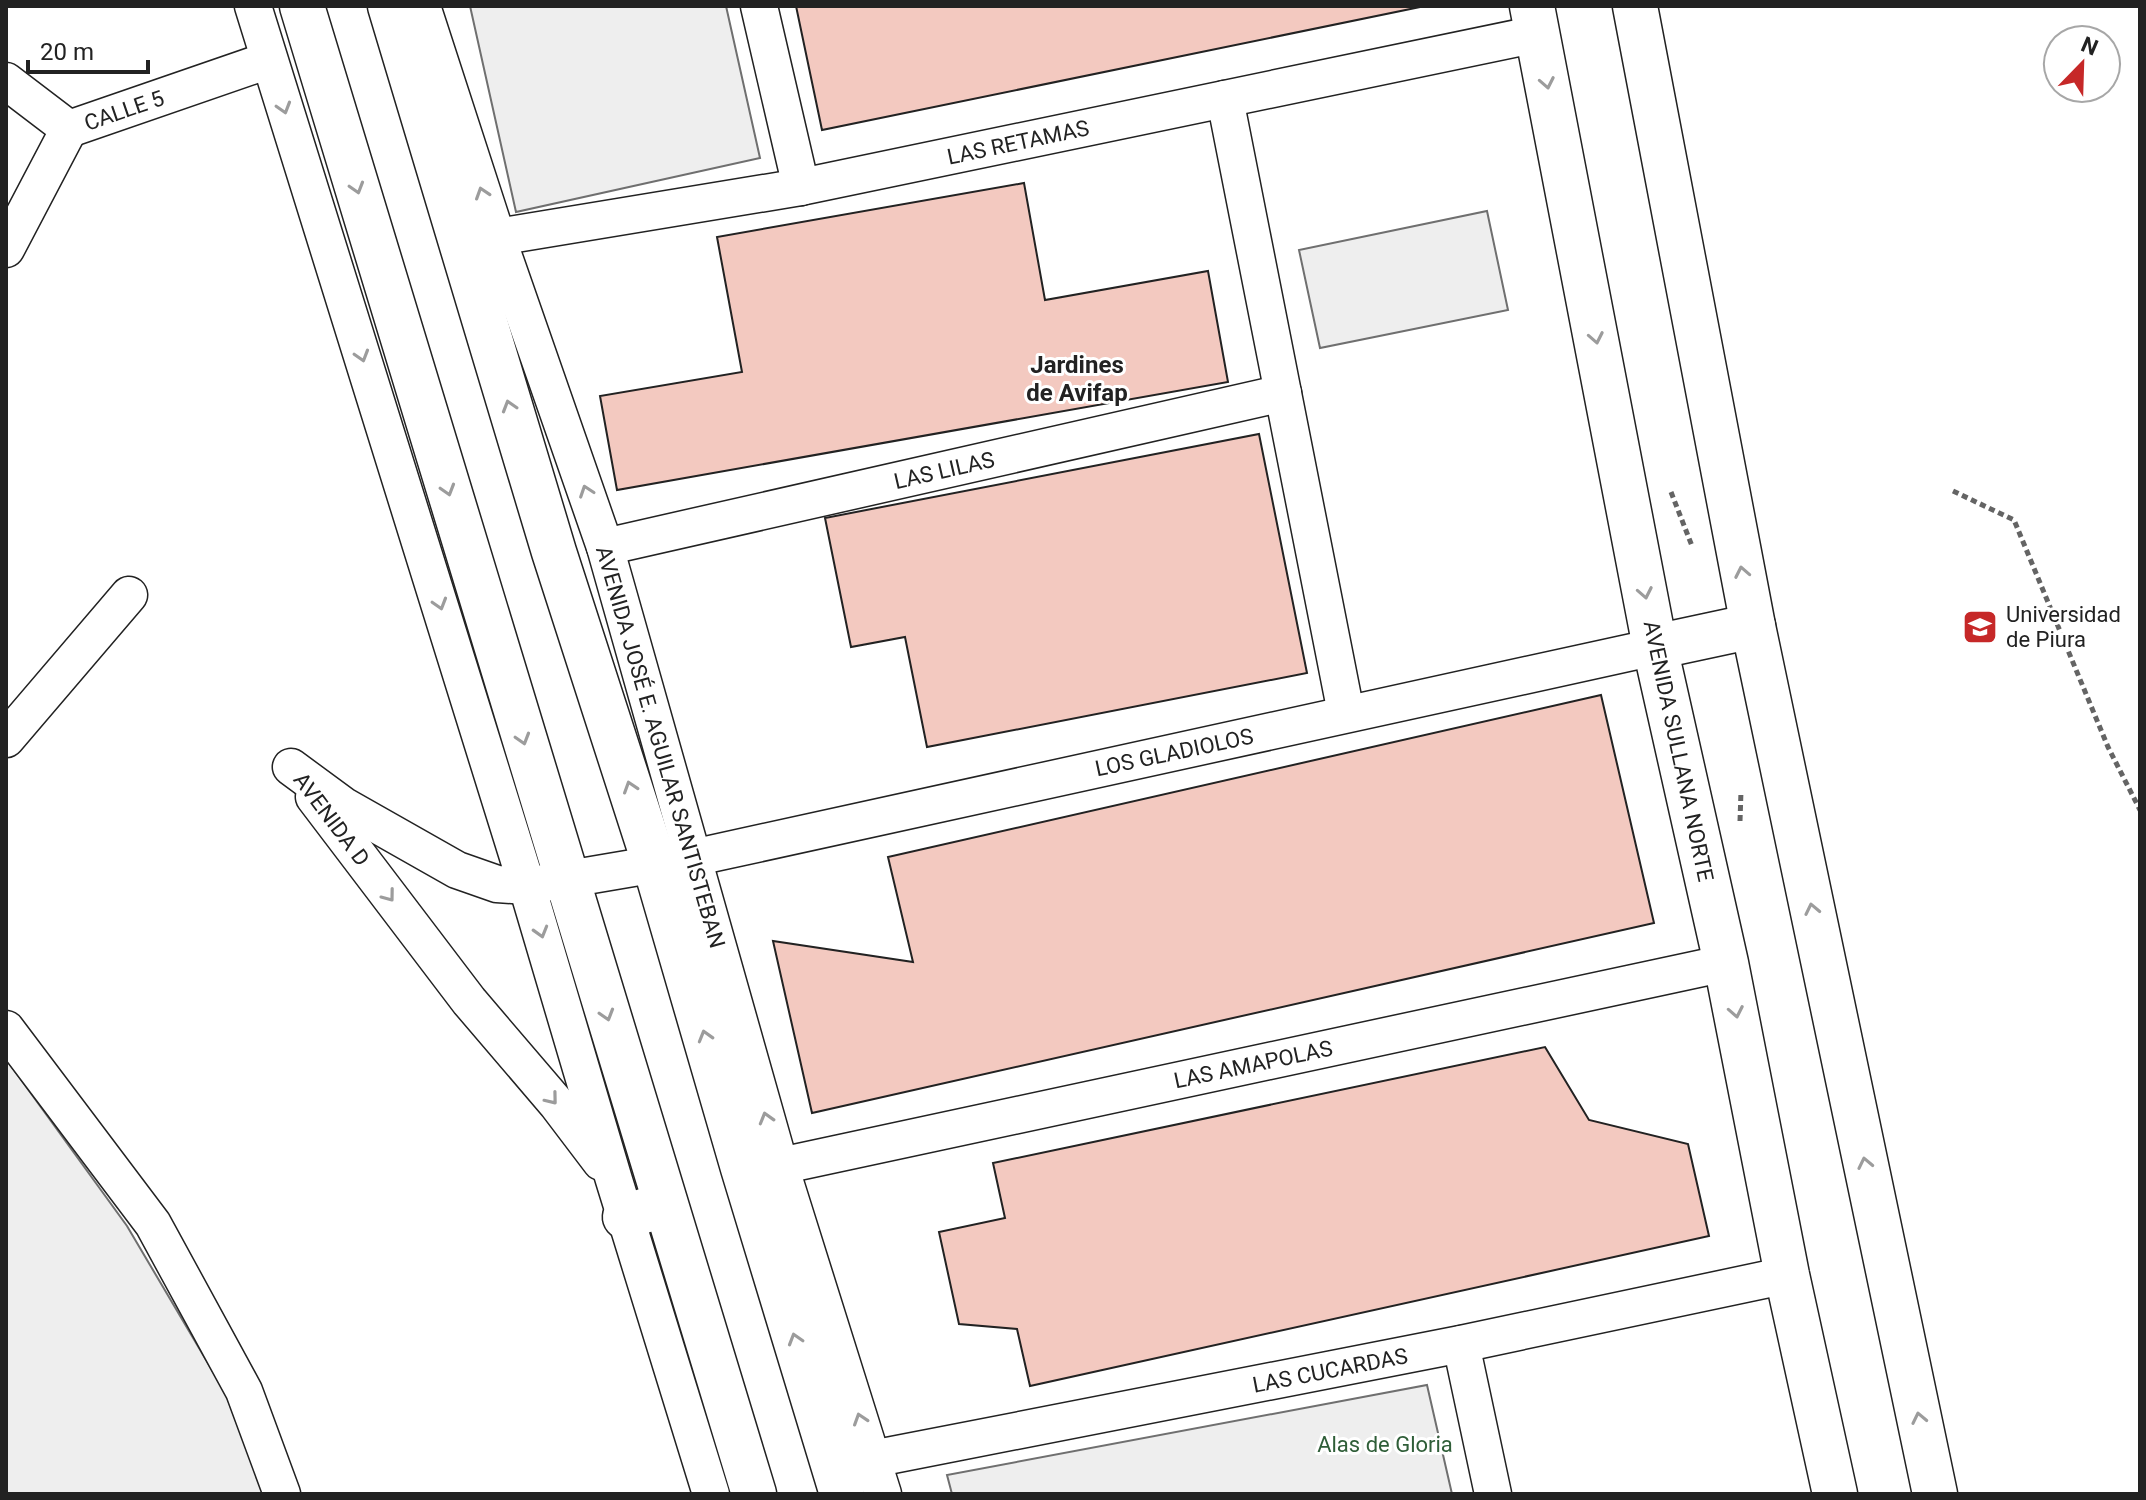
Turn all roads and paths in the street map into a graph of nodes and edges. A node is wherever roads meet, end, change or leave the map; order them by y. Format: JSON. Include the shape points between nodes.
{"nodes":[{"id":1,"x":253,"y":6,"type":"edge"},
{"id":2,"x":302,"y":6,"type":"edge"},
{"id":3,"x":390,"y":6,"type":"edge"},
{"id":4,"x":422,"y":6,"type":"edge"},
{"id":5,"x":759,"y":6,"type":"edge"},
{"id":6,"x":1635,"y":6,"type":"edge"},
{"id":7,"x":1535,"y":20,"type":"edge"},
{"id":8,"x":269,"y":60,"type":"junction"},
{"id":9,"x":6,"y":81,"type":"edge"},
{"id":10,"x":1225,"y":99,"type":"junction"},
{"id":11,"x":69,"y":129,"type":"junction"},
{"id":12,"x":801,"y":187,"type":"junction"},
{"id":13,"x":497,"y":237,"type":"junction"},
{"id":14,"x":6,"y":249,"type":"edge"},
{"id":15,"x":1283,"y":393,"type":"junction"},
{"id":16,"x":1953,"y":491,"type":"dead end"},
{"id":17,"x":605,"y":547,"type":"junction"},
{"id":18,"x":129,"y":595,"type":"dead end"},
{"id":19,"x":1753,"y":626,"type":"junction"},
{"id":20,"x":1655,"y":647,"type":"junction"},
{"id":21,"x":1346,"y":713,"type":"junction"},
{"id":22,"x":6,"y":739,"type":"edge"},
{"id":23,"x":2140,"y":810,"type":"edge"},
{"id":24,"x":674,"y":861,"type":"junction"},
{"id":25,"x":546,"y":882,"type":"junction"},
{"id":26,"x":1726,"y":963,"type":"junction"},
{"id":27,"x":6,"y":1029,"type":"edge"},
{"id":28,"x":780,"y":1166,"type":"junction"},
{"id":29,"x":635,"y":1200,"type":"junction"},
{"id":30,"x":1787,"y":1275,"type":"junction"},
{"id":31,"x":1461,"y":1344,"type":"junction"},
{"id":32,"x":872,"y":1459,"type":"junction"},
{"id":33,"x":282,"y":1494,"type":"edge"},
{"id":34,"x":711,"y":1494,"type":"edge"},
{"id":35,"x":754,"y":1494,"type":"edge"},
{"id":36,"x":842,"y":1494,"type":"edge"},
{"id":37,"x":883,"y":1494,"type":"edge"},
{"id":38,"x":1493,"y":1494,"type":"edge"},
{"id":39,"x":1835,"y":1494,"type":"edge"},
{"id":40,"x":1935,"y":1494,"type":"edge"}],
"edges":[{"from":1,"to":8,"type":"street"},
{"from":2,"to":25,"type":"main road","one_way":true},
{"from":24,"to":3,"type":"main road","name":"AVENIDA JOSÉ E. AGUILAR SANTISTEBAN","one_way":true,"via":[[550,538]]},
{"from":13,"to":4,"type":"street","name":"AVENIDA JOSÉ E. AGUILAR SANTISTEBAN","one_way":true},
{"from":5,"to":12,"type":"street"},
{"from":19,"to":6,"type":"main road","one_way":true},
{"from":7,"to":10,"type":"street","name":"LAS RETAMAS"},
{"from":7,"to":20,"type":"main road","name":"AVENIDA SULLANA NORTE","one_way":true},
{"from":8,"to":11,"type":"street","name":"CALLE 5"},
{"from":8,"to":25,"type":"street","one_way":true},
{"from":9,"to":11,"type":"street"},
{"from":10,"to":12,"type":"street","name":"LAS RETAMAS"},
{"from":10,"to":15,"type":"street"},
{"from":11,"to":14,"type":"street"},
{"from":12,"to":13,"type":"street","name":"LAS RETAMAS"},
{"from":17,"to":13,"type":"street","name":"AVENIDA JOSÉ E. AGUILAR SANTISTEBAN","one_way":true},
{"from":15,"to":17,"type":"street","name":"LAS LILAS"},
{"from":15,"to":21,"type":"street"},
{"from":16,"to":23,"type":"path","via":[[2014,520],[2108,747]]},
{"from":17,"to":24,"type":"street","name":"AVENIDA JOSÉ E. AGUILAR SANTISTEBAN"},
{"from":18,"to":22,"type":"street"},
{"from":19,"to":20,"type":"main road"},
{"from":40,"to":19,"type":"main road","one_way":true},
{"from":20,"to":21,"type":"street"},
{"from":20,"to":24,"type":"street","name":"LOS GLADIOLOS"},
{"from":20,"to":26,"type":"main road","name":"AVENIDA SULLANA NORTE"},
{"from":21,"to":24,"type":"street"},
{"from":24,"to":25,"type":"street","name":"AVENIDA D"},
{"from":28,"to":24,"type":"street","name":"AVENIDA JOSÉ E. AGUILAR SANTISTEBAN","one_way":true},
{"from":36,"to":24,"type":"main road","name":"AVENIDA JOSÉ E. AGUILAR SANTISTEBAN","one_way":true,"via":[[743,1168]]},
{"from":25,"to":29,"type":"main road","one_way":true},
{"from":25,"to":29,"type":"street","name":"AVENIDA D","one_way":true,"via":[[497,884],[457,870],[344,806],[291,767],[469,1001]]},
{"from":26,"to":28,"type":"street","name":"LAS AMAPOLAS"},
{"from":26,"to":30,"type":"main road","name":"AVENIDA SULLANA NORTE","one_way":true},
{"from":27,"to":33,"type":"street","via":[[153,1224],[244,1391]]},
{"from":32,"to":28,"type":"street","name":"AVENIDA JOSÉ E. AGUILAR SANTISTEBAN","one_way":true},
{"from":29,"to":34,"type":"street"},
{"from":29,"to":35,"type":"main road"},
{"from":30,"to":31,"type":"street","name":"LAS CUCARDAS"},
{"from":30,"to":39,"type":"main road","name":"AVENIDA SULLANA NORTE"},
{"from":31,"to":32,"type":"street","name":"LAS CUCARDAS"},
{"from":31,"to":38,"type":"street"},
{"from":32,"to":37,"type":"street","name":"AVENIDA JOSÉ E. AGUILAR SANTISTEBAN"}]}
